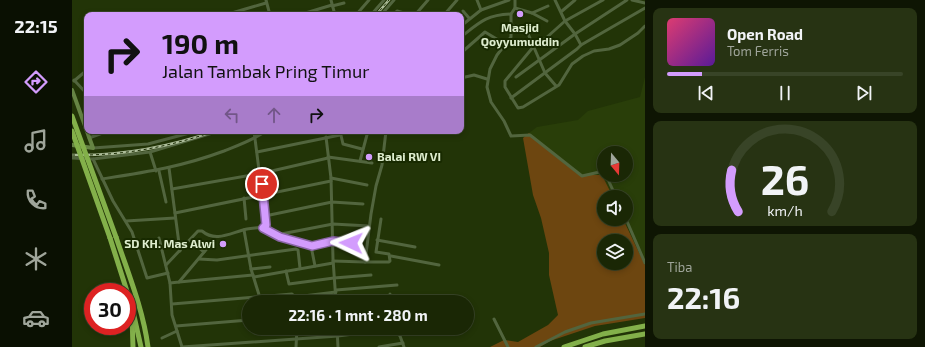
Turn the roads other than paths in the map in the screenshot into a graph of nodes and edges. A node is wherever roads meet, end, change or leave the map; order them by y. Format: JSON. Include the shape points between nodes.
{"nodes":[{"id":1,"x":271,"y":0,"type":"edge"},
{"id":2,"x":331,"y":0,"type":"edge"},
{"id":3,"x":369,"y":0,"type":"edge"},
{"id":4,"x":384,"y":0,"type":"edge"},
{"id":5,"x":394,"y":0,"type":"edge"},
{"id":6,"x":428,"y":0,"type":"edge"},
{"id":7,"x":457,"y":0,"type":"edge"},
{"id":8,"x":477,"y":0,"type":"edge"},
{"id":9,"x":509,"y":0,"type":"edge"},
{"id":10,"x":514,"y":0,"type":"edge"},
{"id":11,"x":555,"y":0,"type":"edge"},
{"id":12,"x":576,"y":0,"type":"edge"},
{"id":13,"x":603,"y":0,"type":"edge"},
{"id":14,"x":627,"y":0,"type":"edge"},
{"id":15,"x":632,"y":0,"type":"edge"},
{"id":16,"x":496,"y":1,"type":"edge"},
{"id":17,"x":266,"y":2,"type":"edge"},
{"id":18,"x":344,"y":3,"type":"dead end"},
{"id":19,"x":645,"y":3,"type":"edge"},
{"id":20,"x":332,"y":6,"type":"junction"},
{"id":21,"x":389,"y":6,"type":"junction"},
{"id":22,"x":548,"y":6,"type":"dead end"},
{"id":23,"x":515,"y":8,"type":"junction"},
{"id":24,"x":645,"y":8,"type":"edge"},
{"id":25,"x":481,"y":10,"type":"junction"},
{"id":26,"x":562,"y":10,"type":"junction"},
{"id":27,"x":234,"y":12,"type":"edge"},
{"id":28,"x":269,"y":12,"type":"edge"},
{"id":29,"x":310,"y":12,"type":"edge"},
{"id":30,"x":334,"y":12,"type":"edge"},
{"id":31,"x":359,"y":12,"type":"edge"},
{"id":32,"x":374,"y":12,"type":"edge"},
{"id":33,"x":383,"y":12,"type":"edge"},
{"id":34,"x":394,"y":12,"type":"edge"},
{"id":35,"x":418,"y":12,"type":"edge"},
{"id":36,"x":447,"y":12,"type":"edge"},
{"id":37,"x":464,"y":12,"type":"edge"},
{"id":38,"x":532,"y":13,"type":"junction"},
{"id":39,"x":511,"y":14,"type":"junction"},
{"id":40,"x":469,"y":18,"type":"junction"},
{"id":41,"x":547,"y":21,"type":"dead end"},
{"id":42,"x":565,"y":21,"type":"junction"},
{"id":43,"x":464,"y":23,"type":"edge"},
{"id":44,"x":511,"y":25,"type":"junction"},
{"id":45,"x":645,"y":26,"type":"edge"},
{"id":46,"x":464,"y":34,"type":"edge"},
{"id":47,"x":575,"y":34,"type":"junction"},
{"id":48,"x":505,"y":44,"type":"junction"},
{"id":49,"x":581,"y":45,"type":"junction"},
{"id":50,"x":534,"y":46,"type":"junction"},
{"id":51,"x":464,"y":50,"type":"edge"},
{"id":52,"x":539,"y":60,"type":"junction"},
{"id":53,"x":83,"y":73,"type":"edge"},
{"id":54,"x":545,"y":73,"type":"junction"},
{"id":55,"x":464,"y":77,"type":"edge"},
{"id":56,"x":516,"y":77,"type":"dead end"},
{"id":57,"x":488,"y":79,"type":"junction"},
{"id":58,"x":73,"y":81,"type":"edge"},
{"id":59,"x":556,"y":86,"type":"junction"},
{"id":60,"x":72,"y":90,"type":"edge"},
{"id":61,"x":84,"y":91,"type":"edge"},
{"id":62,"x":511,"y":98,"type":"junction"},
{"id":63,"x":72,"y":116,"type":"edge"},
{"id":64,"x":84,"y":124,"type":"edge"},
{"id":65,"x":72,"y":131,"type":"edge"},
{"id":66,"x":88,"y":134,"type":"edge"},
{"id":67,"x":100,"y":134,"type":"edge"},
{"id":68,"x":186,"y":134,"type":"edge"},
{"id":69,"x":209,"y":134,"type":"edge"},
{"id":70,"x":254,"y":134,"type":"edge"},
{"id":71,"x":261,"y":134,"type":"edge"},
{"id":72,"x":336,"y":134,"type":"edge"},
{"id":73,"x":340,"y":134,"type":"edge"},
{"id":74,"x":367,"y":134,"type":"edge"},
{"id":75,"x":386,"y":134,"type":"edge"},
{"id":76,"x":326,"y":137,"type":"junction"},
{"id":77,"x":89,"y":138,"type":"junction"},
{"id":78,"x":255,"y":138,"type":"junction"},
{"id":79,"x":72,"y":145,"type":"edge"},
{"id":80,"x":93,"y":148,"type":"junction"},
{"id":81,"x":362,"y":149,"type":"junction"},
{"id":82,"x":150,"y":152,"type":"junction"},
{"id":83,"x":257,"y":152,"type":"junction"},
{"id":84,"x":72,"y":158,"type":"edge"},
{"id":85,"x":328,"y":158,"type":"junction"},
{"id":86,"x":94,"y":159,"type":"junction"},
{"id":87,"x":360,"y":161,"type":"junction"},
{"id":88,"x":372,"y":163,"type":"dead end"},
{"id":89,"x":169,"y":168,"type":"junction"},
{"id":90,"x":158,"y":171,"type":"junction"},
{"id":91,"x":260,"y":173,"type":"junction"},
{"id":92,"x":597,"y":173,"type":"edge"},
{"id":93,"x":102,"y":179,"type":"junction"},
{"id":94,"x":331,"y":179,"type":"junction"},
{"id":95,"x":367,"y":185,"type":"dead end"},
{"id":96,"x":172,"y":189,"type":"junction"},
{"id":97,"x":263,"y":195,"type":"junction"},
{"id":98,"x":244,"y":198,"type":"junction"},
{"id":99,"x":166,"y":202,"type":"dead end"},
{"id":100,"x":332,"y":202,"type":"junction"},
{"id":101,"x":363,"y":204,"type":"dead end"},
{"id":102,"x":175,"y":214,"type":"junction"},
{"id":103,"x":265,"y":216,"type":"junction"},
{"id":104,"x":175,"y":218,"type":"junction"},
{"id":105,"x":246,"y":219,"type":"dead end"},
{"id":106,"x":380,"y":219,"type":"dead end"},
{"id":107,"x":126,"y":221,"type":"junction"},
{"id":108,"x":333,"y":224,"type":"junction"},
{"id":109,"x":369,"y":226,"type":"junction"},
{"id":110,"x":629,"y":226,"type":"edge"},
{"id":111,"x":263,"y":228,"type":"junction"},
{"id":112,"x":244,"y":230,"type":"junction"},
{"id":113,"x":276,"y":235,"type":"junction"},
{"id":114,"x":159,"y":238,"type":"dead end"},
{"id":115,"x":190,"y":240,"type":"junction"},
{"id":116,"x":378,"y":240,"type":"junction"},
{"id":117,"x":333,"y":241,"type":"junction"},
{"id":118,"x":351,"y":243,"type":"dead end"},
{"id":119,"x":210,"y":246,"type":"dead end"},
{"id":120,"x":312,"y":246,"type":"junction"},
{"id":121,"x":415,"y":247,"type":"dead end"},
{"id":122,"x":180,"y":251,"type":"junction"},
{"id":123,"x":204,"y":252,"type":"junction"},
{"id":124,"x":248,"y":256,"type":"junction"},
{"id":125,"x":391,"y":256,"type":"junction"},
{"id":126,"x":199,"y":259,"type":"junction"},
{"id":127,"x":333,"y":262,"type":"junction"},
{"id":128,"x":365,"y":262,"type":"junction"},
{"id":129,"x":645,"y":263,"type":"edge"},
{"id":130,"x":166,"y":265,"type":"junction"},
{"id":131,"x":439,"y":265,"type":"dead end"},
{"id":132,"x":315,"y":266,"type":"junction"},
{"id":133,"x":270,"y":267,"type":"dead end"},
{"id":134,"x":300,"y":268,"type":"junction"},
{"id":135,"x":251,"y":269,"type":"junction"},
{"id":136,"x":286,"y":271,"type":"junction"},
{"id":137,"x":168,"y":273,"type":"junction"},
{"id":138,"x":371,"y":275,"type":"dead end"},
{"id":139,"x":253,"y":276,"type":"junction"},
{"id":140,"x":334,"y":278,"type":"junction"},
{"id":141,"x":179,"y":282,"type":"junction"},
{"id":142,"x":125,"y":283,"type":"edge"},
{"id":143,"x":170,"y":283,"type":"junction"},
{"id":144,"x":397,"y":285,"type":"dead end"},
{"id":145,"x":336,"y":291,"type":"junction"},
{"id":146,"x":259,"y":295,"type":"edge"},
{"id":147,"x":309,"y":295,"type":"edge"},
{"id":148,"x":336,"y":295,"type":"edge"},
{"id":149,"x":242,"y":299,"type":"edge"},
{"id":150,"x":172,"y":304,"type":"junction"},
{"id":151,"x":645,"y":314,"type":"edge"},
{"id":152,"x":494,"y":319,"type":"dead end"},
{"id":153,"x":242,"y":321,"type":"edge"},
{"id":154,"x":136,"y":324,"type":"edge"},
{"id":155,"x":176,"y":326,"type":"junction"},
{"id":156,"x":645,"y":326,"type":"edge"},
{"id":157,"x":177,"y":331,"type":"junction"},
{"id":158,"x":645,"y":334,"type":"edge"},
{"id":159,"x":133,"y":335,"type":"edge"},
{"id":160,"x":298,"y":335,"type":"edge"},
{"id":161,"x":346,"y":335,"type":"edge"},
{"id":162,"x":399,"y":335,"type":"edge"},
{"id":163,"x":338,"y":336,"type":"junction"},
{"id":164,"x":162,"y":338,"type":"dead end"},
{"id":165,"x":298,"y":339,"type":"junction"},
{"id":166,"x":404,"y":345,"type":"edge"},
{"id":167,"x":133,"y":347,"type":"edge"},
{"id":168,"x":141,"y":347,"type":"edge"},
{"id":169,"x":149,"y":347,"type":"edge"},
{"id":170,"x":182,"y":347,"type":"edge"},
{"id":171,"x":296,"y":347,"type":"edge"},
{"id":172,"x":338,"y":347,"type":"edge"},
{"id":173,"x":379,"y":347,"type":"edge"},
{"id":174,"x":508,"y":347,"type":"edge"},
{"id":175,"x":536,"y":347,"type":"edge"},
{"id":176,"x":564,"y":347,"type":"edge"},
{"id":177,"x":586,"y":347,"type":"edge"}],
"edges":[{"from":1,"to":17,"type":"street"},
{"from":2,"to":20,"type":"street"},
{"from":3,"to":31,"type":"street"},
{"from":4,"to":32,"type":"street"},
{"from":5,"to":21,"type":"street"},
{"from":6,"to":35,"type":"street"},
{"from":7,"to":36,"type":"street"},
{"from":8,"to":25,"type":"street"},
{"from":9,"to":16,"type":"street"},
{"from":10,"to":23,"type":"street"},
{"from":11,"to":26,"type":"street"},
{"from":12,"to":26,"type":"street"},
{"from":13,"to":42,"type":"street"},
{"from":14,"to":47,"type":"street"},
{"from":15,"to":19,"type":"street"},
{"from":16,"to":25,"type":"street"},
{"from":17,"to":27,"type":"street"},
{"from":17,"to":28,"type":"street"},
{"from":18,"to":20,"type":"street"},
{"from":20,"to":29,"type":"street"},
{"from":20,"to":30,"type":"street"},
{"from":21,"to":33,"type":"street"},
{"from":21,"to":34,"type":"street"},
{"from":22,"to":38,"type":"street"},
{"from":23,"to":38,"type":"street"},
{"from":23,"to":39,"type":"street"},
{"from":24,"to":49,"type":"street"},
{"from":25,"to":40,"type":"street"},
{"from":26,"to":42,"type":"street"},
{"from":37,"to":40,"type":"street"},
{"from":38,"to":41,"type":"street"},
{"from":39,"to":44,"type":"street"},
{"from":39,"to":46,"type":"street","via":[[481,20]]},
{"from":40,"to":43,"type":"street"},
{"from":42,"to":47,"type":"street"},
{"from":42,"to":50,"type":"street"},
{"from":44,"to":48,"type":"street","via":[[511,37]]},
{"from":44,"to":50,"type":"street","via":[[524,28]]},
{"from":45,"to":59,"type":"street","via":[[620,45],[583,56],[572,64]]},
{"from":47,"to":49,"type":"street"},
{"from":47,"to":52,"type":"street"},
{"from":48,"to":51,"type":"street","via":[[485,32]]},
{"from":48,"to":57,"type":"street","via":[[490,69]]},
{"from":49,"to":54,"type":"street"},
{"from":50,"to":52,"type":"street"},
{"from":50,"to":62,"type":"street","via":[[505,81],[504,86]]},
{"from":52,"to":54,"type":"street"},
{"from":52,"to":56,"type":"street"},
{"from":53,"to":58,"type":"street"},
{"from":54,"to":59,"type":"street"},
{"from":54,"to":62,"type":"street"},
{"from":55,"to":57,"type":"street","via":[[474,74]]},
{"from":57,"to":92,"type":"street","via":[[489,97],[511,136],[530,135],[582,176]]},
{"from":58,"to":61,"type":"street"},
{"from":59,"to":62,"type":"street","via":[[522,108],[518,108]]},
{"from":60,"to":64,"type":"main road"},
{"from":63,"to":169,"type":"highway","bridge":true,"via":[[116,237]]},
{"from":65,"to":142,"type":"highway","bridge":true},
{"from":66,"to":77,"type":"main road"},
{"from":67,"to":77,"type":"street"},
{"from":68,"to":80,"type":"street","via":[[148,144]]},
{"from":69,"to":82,"type":"street"},
{"from":70,"to":78,"type":"street"},
{"from":71,"to":78,"type":"street"},
{"from":72,"to":76,"type":"street"},
{"from":73,"to":81,"type":"street","via":[[344,144]]},
{"from":74,"to":81,"type":"street"},
{"from":75,"to":109,"type":"street"},
{"from":76,"to":83,"type":"street"},
{"from":76,"to":85,"type":"street"},
{"from":77,"to":80,"type":"main road"},
{"from":78,"to":83,"type":"street"},
{"from":78,"to":89,"type":"street","via":[[197,161]]},
{"from":79,"to":80,"type":"main road"},
{"from":81,"to":87,"type":"street"},
{"from":82,"to":86,"type":"street"},
{"from":82,"to":90,"type":"street"},
{"from":83,"to":91,"type":"street"},
{"from":84,"to":86,"type":"street"},
{"from":85,"to":87,"type":"street"},
{"from":85,"to":91,"type":"street"},
{"from":85,"to":94,"type":"street"},
{"from":86,"to":93,"type":"street"},
{"from":87,"to":88,"type":"street"},
{"from":89,"to":90,"type":"street"},
{"from":89,"to":96,"type":"street"},
{"from":90,"to":93,"type":"street"},
{"from":90,"to":99,"type":"street"},
{"from":91,"to":96,"type":"street"},
{"from":91,"to":97,"type":"street"},
{"from":93,"to":107,"type":"street"},
{"from":94,"to":95,"type":"street"},
{"from":94,"to":97,"type":"street"},
{"from":94,"to":100,"type":"street"},
{"from":96,"to":102,"type":"street"},
{"from":97,"to":98,"type":"street"},
{"from":97,"to":103,"type":"street"},
{"from":98,"to":102,"type":"street"},
{"from":98,"to":105,"type":"street"},
{"from":100,"to":101,"type":"street"},
{"from":100,"to":103,"type":"street"},
{"from":100,"to":108,"type":"street"},
{"from":102,"to":104,"type":"street"},
{"from":103,"to":111,"type":"street","via":[[266,225]]},
{"from":104,"to":107,"type":"street"},
{"from":104,"to":122,"type":"street"},
{"from":106,"to":116,"type":"street"},
{"from":107,"to":137,"type":"street","via":[[147,278]]},
{"from":108,"to":109,"type":"street"},
{"from":108,"to":113,"type":"street"},
{"from":108,"to":117,"type":"street"},
{"from":109,"to":128,"type":"street"},
{"from":110,"to":129,"type":"street"},
{"from":111,"to":112,"type":"street"},
{"from":111,"to":113,"type":"street"},
{"from":112,"to":115,"type":"street","via":[[215,237],[200,231]]},
{"from":112,"to":124,"type":"street"},
{"from":113,"to":120,"type":"street"},
{"from":114,"to":130,"type":"street"},
{"from":115,"to":122,"type":"street"},
{"from":115,"to":123,"type":"street"},
{"from":116,"to":121,"type":"street"},
{"from":116,"to":125,"type":"street","via":[[377,253]]},
{"from":117,"to":118,"type":"street"},
{"from":117,"to":120,"type":"street"},
{"from":117,"to":127,"type":"street"},
{"from":119,"to":123,"type":"street"},
{"from":120,"to":132,"type":"street"},
{"from":122,"to":130,"type":"street"},
{"from":123,"to":126,"type":"street"},
{"from":124,"to":126,"type":"street","via":[[217,260]]},
{"from":124,"to":134,"type":"street","via":[[297,249]]},
{"from":124,"to":135,"type":"street"},
{"from":125,"to":128,"type":"street","via":[[389,262]]},
{"from":125,"to":131,"type":"street"},
{"from":126,"to":141,"type":"street"},
{"from":127,"to":128,"type":"street"},
{"from":127,"to":132,"type":"street"},
{"from":127,"to":140,"type":"street"},
{"from":130,"to":137,"type":"street"},
{"from":132,"to":134,"type":"street"},
{"from":133,"to":135,"type":"street"},
{"from":134,"to":136,"type":"street"},
{"from":135,"to":139,"type":"street"},
{"from":136,"to":139,"type":"street"},
{"from":136,"to":140,"type":"street","via":[[289,284]]},
{"from":137,"to":143,"type":"street"},
{"from":138,"to":140,"type":"street"},
{"from":139,"to":141,"type":"street"},
{"from":139,"to":146,"type":"street"},
{"from":140,"to":145,"type":"street"},
{"from":141,"to":143,"type":"street"},
{"from":143,"to":150,"type":"street"},
{"from":144,"to":145,"type":"street"},
{"from":145,"to":147,"type":"street"},
{"from":145,"to":148,"type":"street"},
{"from":149,"to":150,"type":"street"},
{"from":150,"to":155,"type":"street"},
{"from":151,"to":175,"type":"street","via":[[591,323],[565,332]]},
{"from":152,"to":174,"type":"street"},
{"from":153,"to":155,"type":"street"},
{"from":154,"to":168,"type":"highway"},
{"from":155,"to":157,"type":"street"},
{"from":156,"to":176,"type":"highway","via":[[604,334]]},
{"from":157,"to":164,"type":"street"},
{"from":157,"to":170,"type":"street"},
{"from":158,"to":177,"type":"highway"},
{"from":159,"to":167,"type":"highway"},
{"from":160,"to":165,"type":"street"},
{"from":161,"to":163,"type":"street"},
{"from":162,"to":166,"type":"street"},
{"from":163,"to":165,"type":"street"},
{"from":163,"to":172,"type":"street"},
{"from":165,"to":170,"type":"street"},
{"from":165,"to":171,"type":"street"},
{"from":166,"to":173,"type":"street"}]}
